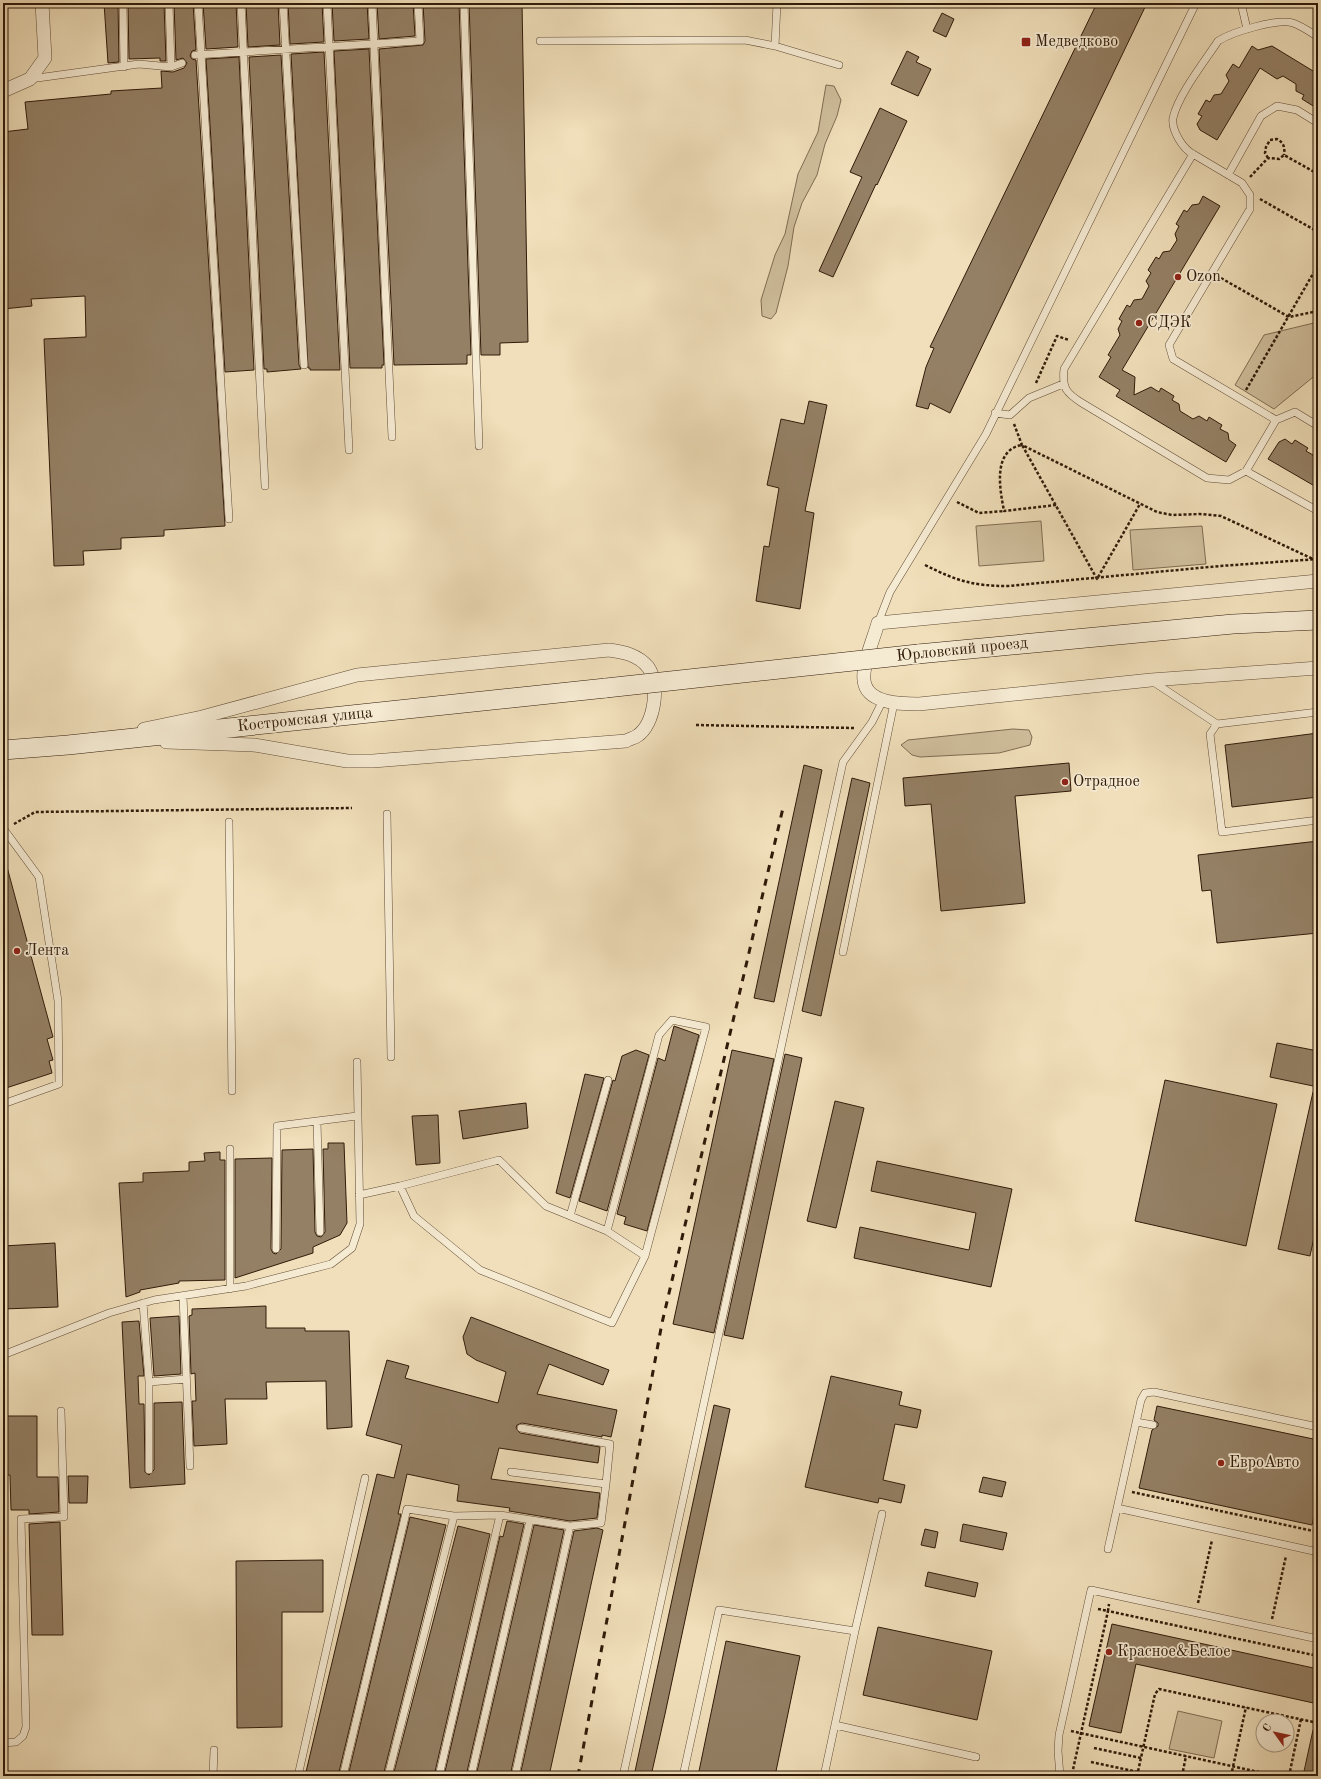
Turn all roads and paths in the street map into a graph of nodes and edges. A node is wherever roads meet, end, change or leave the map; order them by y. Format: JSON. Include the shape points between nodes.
{"nodes":[{"id":1,"x":42,"y":3,"type":"edge"},
{"id":2,"x":123,"y":3,"type":"edge"},
{"id":3,"x":169,"y":3,"type":"edge"},
{"id":4,"x":198,"y":3,"type":"edge"},
{"id":5,"x":241,"y":3,"type":"edge"},
{"id":6,"x":283,"y":3,"type":"edge"},
{"id":7,"x":327,"y":3,"type":"edge"},
{"id":8,"x":372,"y":3,"type":"edge"},
{"id":9,"x":418,"y":3,"type":"edge"},
{"id":10,"x":464,"y":3,"type":"edge"},
{"id":11,"x":777,"y":3,"type":"edge"},
{"id":12,"x":1196,"y":3,"type":"edge"},
{"id":13,"x":1241,"y":3,"type":"edge"},
{"id":14,"x":1247,"y":29,"type":"junction"},
{"id":15,"x":1318,"y":37,"type":"edge"},
{"id":16,"x":540,"y":41,"type":"dead end"},
{"id":17,"x":374,"y":43,"type":"junction"},
{"id":18,"x":329,"y":46,"type":"junction"},
{"id":19,"x":775,"y":46,"type":"junction"},
{"id":20,"x":284,"y":49,"type":"junction"},
{"id":21,"x":243,"y":52,"type":"junction"},
{"id":22,"x":198,"y":55,"type":"junction"},
{"id":23,"x":182,"y":63,"type":"dead end"},
{"id":24,"x":839,"y":65,"type":"dead end"},
{"id":25,"x":124,"y":67,"type":"junction"},
{"id":26,"x":171,"y":67,"type":"junction"},
{"id":27,"x":30,"y":79,"type":"junction"},
{"id":28,"x":3,"y":91,"type":"edge"},
{"id":29,"x":1318,"y":123,"type":"edge"},
{"id":30,"x":1193,"y":154,"type":"junction"},
{"id":31,"x":1284,"y":155,"type":"junction"},
{"id":32,"x":1268,"y":158,"type":"junction"},
{"id":33,"x":1318,"y":174,"type":"edge"},
{"id":34,"x":1228,"y":175,"type":"junction"},
{"id":35,"x":1243,"y":184,"type":"junction"},
{"id":36,"x":1250,"y":195,"type":"junction"},
{"id":37,"x":1318,"y":232,"type":"edge"},
{"id":38,"x":1318,"y":265,"type":"edge"},
{"id":39,"x":1212,"y":273,"type":"junction"},
{"id":40,"x":1318,"y":311,"type":"edge"},
{"id":41,"x":1289,"y":317,"type":"junction"},
{"id":42,"x":1079,"y":344,"type":"junction"},
{"id":43,"x":304,"y":365,"type":"dead end"},
{"id":44,"x":1063,"y":384,"type":"junction"},
{"id":45,"x":1029,"y":398,"type":"junction"},
{"id":46,"x":1240,"y":399,"type":"junction"},
{"id":47,"x":995,"y":413,"type":"junction"},
{"id":48,"x":1010,"y":415,"type":"junction"},
{"id":49,"x":1276,"y":420,"type":"junction"},
{"id":50,"x":1318,"y":426,"type":"edge"},
{"id":51,"x":392,"y":437,"type":"dead end"},
{"id":52,"x":1022,"y":445,"type":"junction"},
{"id":53,"x":480,"y":446,"type":"dead end"},
{"id":54,"x":349,"y":450,"type":"dead end"},
{"id":55,"x":1246,"y":471,"type":"junction"},
{"id":56,"x":265,"y":486,"type":"dead end"},
{"id":57,"x":955,"y":501,"type":"dead end"},
{"id":58,"x":1140,"y":504,"type":"junction"},
{"id":59,"x":1056,"y":505,"type":"junction"},
{"id":60,"x":1004,"y":511,"type":"junction"},
{"id":61,"x":1318,"y":511,"type":"edge"},
{"id":62,"x":229,"y":519,"type":"dead end"},
{"id":63,"x":1314,"y":559,"type":"junction"},
{"id":64,"x":1318,"y":559,"type":"edge"},
{"id":65,"x":925,"y":565,"type":"dead end"},
{"id":66,"x":1098,"y":579,"type":"junction"},
{"id":67,"x":1318,"y":581,"type":"edge"},
{"id":68,"x":1318,"y":620,"type":"edge"},
{"id":69,"x":878,"y":623,"type":"junction"},
{"id":70,"x":1318,"y":668,"type":"edge"},
{"id":71,"x":1151,"y":680,"type":"junction"},
{"id":72,"x":606,"y":688,"type":"joint"},
{"id":73,"x":889,"y":702,"type":"junction"},
{"id":74,"x":1318,"y":712,"type":"edge"},
{"id":75,"x":1216,"y":724,"type":"junction"},
{"id":76,"x":696,"y":725,"type":"dead end"},
{"id":77,"x":857,"y":728,"type":"dead end"},
{"id":78,"x":122,"y":740,"type":"junction"},
{"id":79,"x":68,"y":746,"type":"junction"},
{"id":80,"x":3,"y":750,"type":"edge"},
{"id":81,"x":352,"y":808,"type":"dead end"},
{"id":82,"x":387,"y":814,"type":"dead end"},
{"id":83,"x":1318,"y":820,"type":"edge"},
{"id":84,"x":229,"y":822,"type":"dead end"},
{"id":85,"x":4,"y":828,"type":"edge"},
{"id":86,"x":843,"y":952,"type":"dead end"},
{"id":87,"x":391,"y":1057,"type":"dead end"},
{"id":88,"x":357,"y":1062,"type":"dead end"},
{"id":89,"x":608,"y":1080,"type":"dead end"},
{"id":90,"x":232,"y":1091,"type":"dead end"},
{"id":91,"x":3,"y":1104,"type":"edge"},
{"id":92,"x":357,"y":1116,"type":"junction"},
{"id":93,"x":317,"y":1121,"type":"junction"},
{"id":94,"x":230,"y":1149,"type":"dead end"},
{"id":95,"x":400,"y":1186,"type":"junction"},
{"id":96,"x":359,"y":1195,"type":"junction"},
{"id":97,"x":570,"y":1216,"type":"junction"},
{"id":98,"x":607,"y":1231,"type":"junction"},
{"id":99,"x":320,"y":1232,"type":"dead end"},
{"id":100,"x":276,"y":1249,"type":"dead end"},
{"id":101,"x":645,"y":1256,"type":"junction"},
{"id":102,"x":230,"y":1289,"type":"junction"},
{"id":103,"x":183,"y":1296,"type":"junction"},
{"id":104,"x":143,"y":1303,"type":"junction"},
{"id":105,"x":3,"y":1355,"type":"edge"},
{"id":106,"x":186,"y":1380,"type":"junction"},
{"id":107,"x":148,"y":1382,"type":"junction"},
{"id":108,"x":61,"y":1411,"type":"dead end"},
{"id":109,"x":1136,"y":1422,"type":"junction"},
{"id":110,"x":1153,"y":1425,"type":"dead end"},
{"id":111,"x":1318,"y":1427,"type":"edge"},
{"id":112,"x":521,"y":1428,"type":"dead end"},
{"id":113,"x":190,"y":1466,"type":"dead end"},
{"id":114,"x":149,"y":1470,"type":"dead end"},
{"id":115,"x":510,"y":1472,"type":"dead end"},
{"id":116,"x":365,"y":1478,"type":"dead end"},
{"id":117,"x":606,"y":1484,"type":"junction"},
{"id":118,"x":1121,"y":1490,"type":"junction"},
{"id":119,"x":1117,"y":1508,"type":"junction"},
{"id":120,"x":1218,"y":1510,"type":"junction"},
{"id":121,"x":882,"y":1514,"type":"dead end"},
{"id":122,"x":500,"y":1515,"type":"junction"},
{"id":123,"x":454,"y":1516,"type":"junction"},
{"id":124,"x":530,"y":1520,"type":"junction"},
{"id":125,"x":570,"y":1526,"type":"junction"},
{"id":126,"x":1293,"y":1527,"type":"junction"},
{"id":127,"x":1214,"y":1529,"type":"junction"},
{"id":128,"x":1318,"y":1532,"type":"edge"},
{"id":129,"x":1288,"y":1545,"type":"junction"},
{"id":130,"x":1108,"y":1549,"type":"dead end"},
{"id":131,"x":1318,"y":1552,"type":"edge"},
{"id":132,"x":1111,"y":1594,"type":"junction"},
{"id":133,"x":1087,"y":1606,"type":"junction"},
{"id":134,"x":1108,"y":1611,"type":"junction"},
{"id":135,"x":1196,"y":1612,"type":"junction"},
{"id":136,"x":1270,"y":1628,"type":"junction"},
{"id":137,"x":1192,"y":1629,"type":"junction"},
{"id":138,"x":856,"y":1631,"type":"junction"},
{"id":139,"x":1318,"y":1639,"type":"edge"},
{"id":140,"x":1267,"y":1645,"type":"junction"},
{"id":141,"x":1318,"y":1656,"type":"edge"},
{"id":142,"x":1246,"y":1707,"type":"junction"},
{"id":143,"x":1301,"y":1719,"type":"junction"},
{"id":144,"x":1318,"y":1723,"type":"edge"},
{"id":145,"x":835,"y":1725,"type":"junction"},
{"id":146,"x":1060,"y":1729,"type":"junction"},
{"id":147,"x":1081,"y":1734,"type":"junction"},
{"id":148,"x":3,"y":1743,"type":"edge"},
{"id":149,"x":1143,"y":1747,"type":"junction"},
{"id":150,"x":1094,"y":1748,"type":"dead end"},
{"id":151,"x":214,"y":1750,"type":"dead end"},
{"id":152,"x":1186,"y":1756,"type":"junction"},
{"id":153,"x":976,"y":1757,"type":"dead end"},
{"id":154,"x":1141,"y":1758,"type":"junction"},
{"id":155,"x":1091,"y":1762,"type":"dead end"},
{"id":156,"x":1233,"y":1766,"type":"junction"},
{"id":157,"x":1138,"y":1772,"type":"junction"},
{"id":158,"x":213,"y":1776,"type":"edge"},
{"id":159,"x":298,"y":1776,"type":"edge"},
{"id":160,"x":343,"y":1776,"type":"edge"},
{"id":161,"x":388,"y":1776,"type":"edge"},
{"id":162,"x":440,"y":1776,"type":"edge"},
{"id":163,"x":471,"y":1776,"type":"edge"},
{"id":164,"x":515,"y":1776,"type":"edge"},
{"id":165,"x":623,"y":1776,"type":"edge"},
{"id":166,"x":683,"y":1776,"type":"edge"},
{"id":167,"x":824,"y":1776,"type":"edge"},
{"id":168,"x":1060,"y":1776,"type":"edge"},
{"id":169,"x":1072,"y":1776,"type":"edge"},
{"id":170,"x":1137,"y":1776,"type":"edge"},
{"id":171,"x":1182,"y":1776,"type":"edge"},
{"id":172,"x":1231,"y":1776,"type":"edge"},
{"id":173,"x":1277,"y":1776,"type":"edge"},
{"id":174,"x":1289,"y":1776,"type":"edge"}],
"edges":[{"from":1,"to":27,"type":"street","via":[[45,58]]},
{"from":2,"to":25,"type":"lane"},
{"from":3,"to":26,"type":"lane"},
{"from":4,"to":22,"type":"lane"},
{"from":5,"to":21,"type":"lane"},
{"from":6,"to":20,"type":"lane"},
{"from":7,"to":18,"type":"lane"},
{"from":8,"to":17,"type":"lane"},
{"from":9,"to":17,"type":"lane","via":[[420,41]]},
{"from":10,"to":53,"type":"lane"},
{"from":11,"to":19,"type":"lane"},
{"from":12,"to":47,"type":"lane"},
{"from":13,"to":14,"type":"lane"},
{"from":14,"to":15,"type":"lane","via":[[1292,23]]},
{"from":14,"to":30,"type":"lane","via":[[1227,35],[1218,41],[1177,105],[1173,120],[1179,142]]},
{"from":16,"to":19,"type":"lane","via":[[745,40]]},
{"from":17,"to":18,"type":"lane"},
{"from":17,"to":51,"type":"lane"},
{"from":18,"to":20,"type":"lane"},
{"from":18,"to":54,"type":"lane"},
{"from":19,"to":24,"type":"lane"},
{"from":20,"to":21,"type":"lane"},
{"from":20,"to":43,"type":"lane"},
{"from":21,"to":22,"type":"lane"},
{"from":21,"to":56,"type":"lane"},
{"from":22,"to":62,"type":"lane"},
{"from":23,"to":26,"type":"lane"},
{"from":25,"to":26,"type":"lane","via":[[139,64]]},
{"from":25,"to":27,"type":"lane"},
{"from":27,"to":28,"type":"street"},
{"from":29,"to":34,"type":"lane","via":[[1297,110],[1277,106],[1261,116]]},
{"from":30,"to":34,"type":"lane"},
{"from":30,"to":42,"type":"lane"},
{"from":31,"to":32,"type":"path","via":[[1279,159]]},
{"from":31,"to":32,"type":"path","via":[[1283,142],[1277,139],[1270,140],[1265,153]]},
{"from":31,"to":33,"type":"path"},
{"from":32,"to":35,"type":"path"},
{"from":34,"to":35,"type":"lane"},
{"from":35,"to":36,"type":"lane"},
{"from":36,"to":37,"type":"path"},
{"from":36,"to":39,"type":"lane","via":[[1250,209]]},
{"from":38,"to":41,"type":"path"},
{"from":39,"to":41,"type":"path"},
{"from":39,"to":46,"type":"lane","via":[[1169,345],[1173,358]]},
{"from":40,"to":41,"type":"path"},
{"from":41,"to":46,"type":"path"},
{"from":42,"to":44,"type":"lane","via":[[1064,369]]},
{"from":42,"to":45,"type":"path","via":[[1057,336]]},
{"from":44,"to":45,"type":"lane"},
{"from":44,"to":55,"type":"lane","via":[[1076,400],[1208,478],[1229,480]]},
{"from":45,"to":48,"type":"lane"},
{"from":46,"to":49,"type":"lane"},
{"from":47,"to":48,"type":"lane"},
{"from":47,"to":69,"type":"lane","via":[[986,434],[890,592]]},
{"from":48,"to":52,"type":"path"},
{"from":49,"to":50,"type":"lane","via":[[1295,412]]},
{"from":49,"to":55,"type":"lane"},
{"from":52,"to":58,"type":"path"},
{"from":52,"to":59,"type":"path"},
{"from":52,"to":60,"type":"path","via":[[1014,446],[1000,468],[999,481]]},
{"from":55,"to":61,"type":"lane"},
{"from":57,"to":60,"type":"path","via":[[979,513]]},
{"from":58,"to":63,"type":"path","via":[[1157,512],[1172,515],[1221,516]]},
{"from":58,"to":66,"type":"path"},
{"from":59,"to":60,"type":"path"},
{"from":59,"to":66,"type":"path"},
{"from":63,"to":64,"type":"path"},
{"from":63,"to":66,"type":"path"},
{"from":65,"to":66,"type":"path","via":[[967,583],[983,586]]},
{"from":67,"to":69,"type":"street"},
{"from":68,"to":72,"type":"main road","name":"Юрловский проезд","bridge":true,"via":[[1233,624],[918,654]]},
{"from":69,"to":73,"type":"street","via":[[864,672],[864,682],[872,695]]},
{"from":70,"to":71,"type":"street"},
{"from":71,"to":73,"type":"street","via":[[919,704]]},
{"from":71,"to":75,"type":"lane"},
{"from":72,"to":78,"type":"main road","name":"Костромская улица"},
{"from":73,"to":86,"type":"lane"},
{"from":73,"to":165,"type":"lane","via":[[843,762]]},
{"from":74,"to":75,"type":"lane"},
{"from":75,"to":83,"type":"lane","via":[[1210,734],[1222,832]]},
{"from":76,"to":77,"type":"path"},
{"from":78,"to":79,"type":"main road","name":"Костромская улица"},
{"from":78,"to":79,"type":"street","via":[[254,745],[347,760],[373,761],[626,741],[638,736],[647,724],[653,706],[654,679],[648,667],[637,658],[624,652],[609,650],[357,675],[202,717]]},
{"from":79,"to":80,"type":"main road","name":"Костромская улица"},
{"from":81,"to":85,"type":"path","via":[[35,812]]},
{"from":82,"to":87,"type":"lane"},
{"from":84,"to":90,"type":"lane"},
{"from":85,"to":91,"type":"lane","via":[[39,877],[58,1001],[60,1084]]},
{"from":88,"to":92,"type":"lane"},
{"from":89,"to":97,"type":"lane"},
{"from":92,"to":93,"type":"lane"},
{"from":92,"to":96,"type":"lane"},
{"from":93,"to":99,"type":"lane"},
{"from":93,"to":100,"type":"lane","via":[[277,1126]]},
{"from":94,"to":102,"type":"lane"},
{"from":95,"to":96,"type":"lane"},
{"from":95,"to":97,"type":"lane","via":[[499,1160],[546,1206]]},
{"from":95,"to":101,"type":"lane","via":[[414,1216],[480,1270],[612,1323]]},
{"from":96,"to":102,"type":"lane","via":[[360,1224],[352,1248],[331,1264]]},
{"from":97,"to":98,"type":"lane"},
{"from":98,"to":101,"type":"lane"},
{"from":98,"to":101,"type":"lane","via":[[659,1035],[672,1020],[706,1028]]},
{"from":102,"to":103,"type":"lane"},
{"from":103,"to":104,"type":"lane"},
{"from":103,"to":106,"type":"lane"},
{"from":104,"to":105,"type":"lane","via":[[109,1313]]},
{"from":104,"to":107,"type":"lane"},
{"from":106,"to":107,"type":"lane"},
{"from":106,"to":113,"type":"lane"},
{"from":107,"to":114,"type":"lane"},
{"from":108,"to":148,"type":"lane","via":[[64,1517],[21,1519],[26,1727],[23,1736],[16,1742]]},
{"from":109,"to":110,"type":"lane"},
{"from":109,"to":111,"type":"lane","via":[[1143,1396],[1149,1391]]},
{"from":109,"to":118,"type":"lane"},
{"from":112,"to":117,"type":"lane","via":[[610,1444]]},
{"from":115,"to":117,"type":"lane"},
{"from":116,"to":159,"type":"lane"},
{"from":117,"to":125,"type":"lane","via":[[601,1523]]},
{"from":118,"to":119,"type":"lane"},
{"from":118,"to":120,"type":"path"},
{"from":119,"to":127,"type":"lane"},
{"from":119,"to":130,"type":"lane"},
{"from":120,"to":126,"type":"path"},
{"from":120,"to":127,"type":"path"},
{"from":121,"to":138,"type":"lane"},
{"from":122,"to":123,"type":"lane"},
{"from":122,"to":124,"type":"lane"},
{"from":122,"to":162,"type":"lane"},
{"from":123,"to":160,"type":"lane","via":[[407,1509]]},
{"from":123,"to":161,"type":"lane"},
{"from":124,"to":125,"type":"lane"},
{"from":124,"to":163,"type":"lane"},
{"from":125,"to":164,"type":"lane"},
{"from":126,"to":128,"type":"path"},
{"from":126,"to":129,"type":"path"},
{"from":127,"to":129,"type":"lane"},
{"from":127,"to":135,"type":"path"},
{"from":129,"to":131,"type":"lane"},
{"from":129,"to":136,"type":"path"},
{"from":132,"to":133,"type":"lane","via":[[1091,1590]]},
{"from":132,"to":134,"type":"path"},
{"from":132,"to":135,"type":"lane"},
{"from":133,"to":134,"type":"path"},
{"from":133,"to":146,"type":"lane"},
{"from":134,"to":137,"type":"path"},
{"from":134,"to":147,"type":"path"},
{"from":135,"to":136,"type":"lane"},
{"from":135,"to":137,"type":"path"},
{"from":136,"to":139,"type":"lane"},
{"from":136,"to":140,"type":"path"},
{"from":137,"to":140,"type":"path"},
{"from":138,"to":145,"type":"lane"},
{"from":138,"to":166,"type":"lane","via":[[719,1610]]},
{"from":140,"to":141,"type":"path"},
{"from":142,"to":143,"type":"path"},
{"from":142,"to":149,"type":"path","via":[[1159,1690],[1155,1694]]},
{"from":142,"to":156,"type":"path"},
{"from":143,"to":144,"type":"path"},
{"from":143,"to":174,"type":"path"},
{"from":145,"to":153,"type":"lane"},
{"from":145,"to":167,"type":"lane"},
{"from":146,"to":147,"type":"path"},
{"from":146,"to":168,"type":"lane"},
{"from":147,"to":149,"type":"path"},
{"from":147,"to":169,"type":"path"},
{"from":149,"to":152,"type":"path"},
{"from":149,"to":154,"type":"path"},
{"from":150,"to":154,"type":"path"},
{"from":151,"to":158,"type":"lane"},
{"from":152,"to":156,"type":"path"},
{"from":152,"to":171,"type":"path"},
{"from":154,"to":157,"type":"path"},
{"from":155,"to":157,"type":"path"},
{"from":156,"to":172,"type":"path"},
{"from":156,"to":173,"type":"path"},
{"from":157,"to":170,"type":"path"}]}
